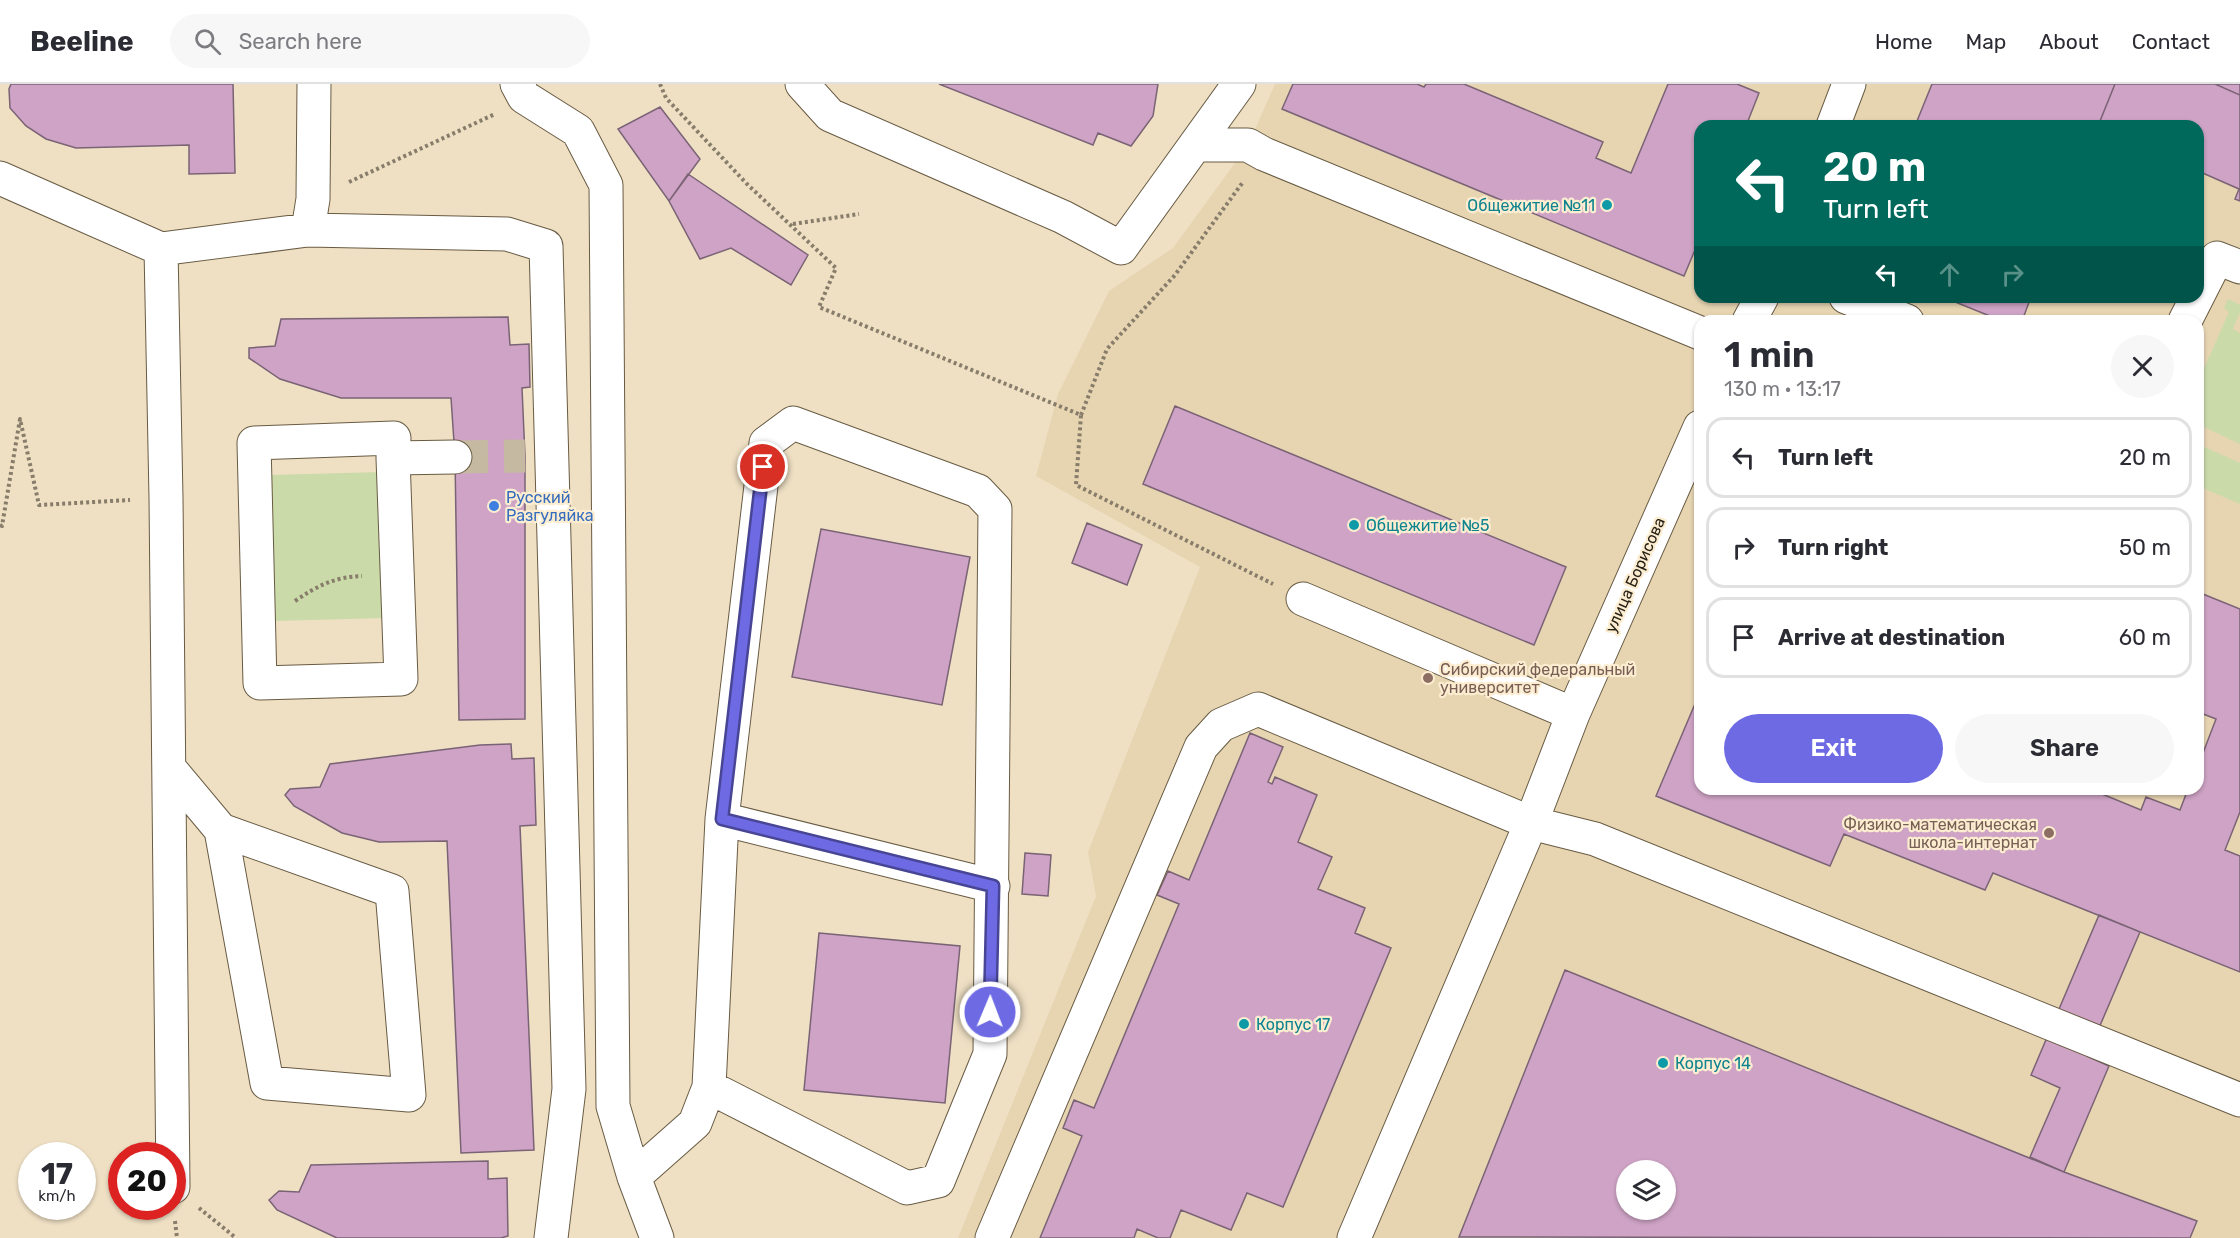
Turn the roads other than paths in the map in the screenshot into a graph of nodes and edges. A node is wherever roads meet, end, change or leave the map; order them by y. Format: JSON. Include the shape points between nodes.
{"nodes":[{"id":1,"x":314,"y":84,"type":"edge"},
{"id":2,"x":517,"y":84,"type":"edge"},
{"id":3,"x":802,"y":84,"type":"edge"},
{"id":4,"x":1239,"y":84,"type":"edge"},
{"id":5,"x":1849,"y":84,"type":"edge"},
{"id":6,"x":1835,"y":120,"type":"edge"},
{"id":7,"x":1196,"y":145,"type":"junction"},
{"id":8,"x":0,"y":178,"type":"edge"},
{"id":9,"x":310,"y":214,"type":"junction"},
{"id":10,"x":161,"y":249,"type":"junction"},
{"id":11,"x":2240,"y":267,"type":"edge"},
{"id":12,"x":2204,"y":284,"type":"edge"},
{"id":13,"x":1861,"y":303,"type":"edge"},
{"id":14,"x":1892,"y":315,"type":"edge"},
{"id":15,"x":1694,"y":331,"type":"edge"},
{"id":16,"x":1694,"y":441,"type":"edge"},
{"id":17,"x":455,"y":457,"type":"tunnel mouth"},
{"id":18,"x":393,"y":458,"type":"junction"},
{"id":19,"x":1303,"y":599,"type":"road end"},
{"id":20,"x":1573,"y":714,"type":"junction"},
{"id":21,"x":170,"y":769,"type":"junction"},
{"id":22,"x":722,"y":819,"type":"junction"},
{"id":23,"x":1531,"y":823,"type":"junction"},
{"id":24,"x":222,"y":830,"type":"junction"},
{"id":25,"x":993,"y":886,"type":"junction"},
{"id":26,"x":709,"y":1087,"type":"junction"},
{"id":27,"x":2240,"y":1100,"type":"edge"},
{"id":28,"x":173,"y":1142,"type":"edge"},
{"id":29,"x":634,"y":1177,"type":"junction"},
{"id":30,"x":551,"y":1238,"type":"edge"},
{"id":31,"x":657,"y":1238,"type":"edge"},
{"id":32,"x":992,"y":1238,"type":"edge"},
{"id":33,"x":1354,"y":1238,"type":"edge"}],
"edges":[{"from":1,"to":9,"type":"street"},
{"from":2,"to":29,"type":"street","via":[[524,97],[578,130],[606,185],[613,1106]]},
{"from":3,"to":7,"type":"street","via":[[830,115],[1063,217],[1121,248]]},
{"from":4,"to":7,"type":"street"},
{"from":5,"to":6,"type":"street"},
{"from":7,"to":15,"type":"street","via":[[1248,145]]},
{"from":8,"to":10,"type":"street"},
{"from":9,"to":10,"type":"street"},
{"from":9,"to":30,"type":"street","via":[[507,234],[546,246],[538,456],[569,1089]]},
{"from":10,"to":21,"type":"street"},
{"from":11,"to":12,"type":"street","via":[[2217,258]]},
{"from":13,"to":14,"type":"street"},
{"from":16,"to":20,"type":"street","name":"улица Борисова"},
{"from":17,"to":18,"type":"street"},
{"from":18,"to":18,"type":"street","via":[[394,438],[254,443],[260,683],[401,679]]},
{"from":19,"to":20,"type":"street"},
{"from":20,"to":23,"type":"street","name":"улица Борисова"},
{"from":21,"to":24,"type":"street"},
{"from":21,"to":28,"type":"street"},
{"from":22,"to":25,"type":"street"},
{"from":22,"to":25,"type":"street","via":[[766,444],[793,423],[978,491],[995,509]]},
{"from":22,"to":26,"type":"street"},
{"from":23,"to":27,"type":"street","via":[[1595,839]]},
{"from":23,"to":32,"type":"street","via":[[1258,709],[1221,725],[1201,747]]},
{"from":23,"to":33,"type":"street","name":"улица Борисова"},
{"from":24,"to":24,"type":"street","via":[[267,1083],[409,1095],[392,891]]},
{"from":25,"to":26,"type":"street","via":[[990,1054],[938,1181],[907,1188]]},
{"from":26,"to":29,"type":"street","via":[[694,1123]]},
{"from":29,"to":31,"type":"street"}]}
